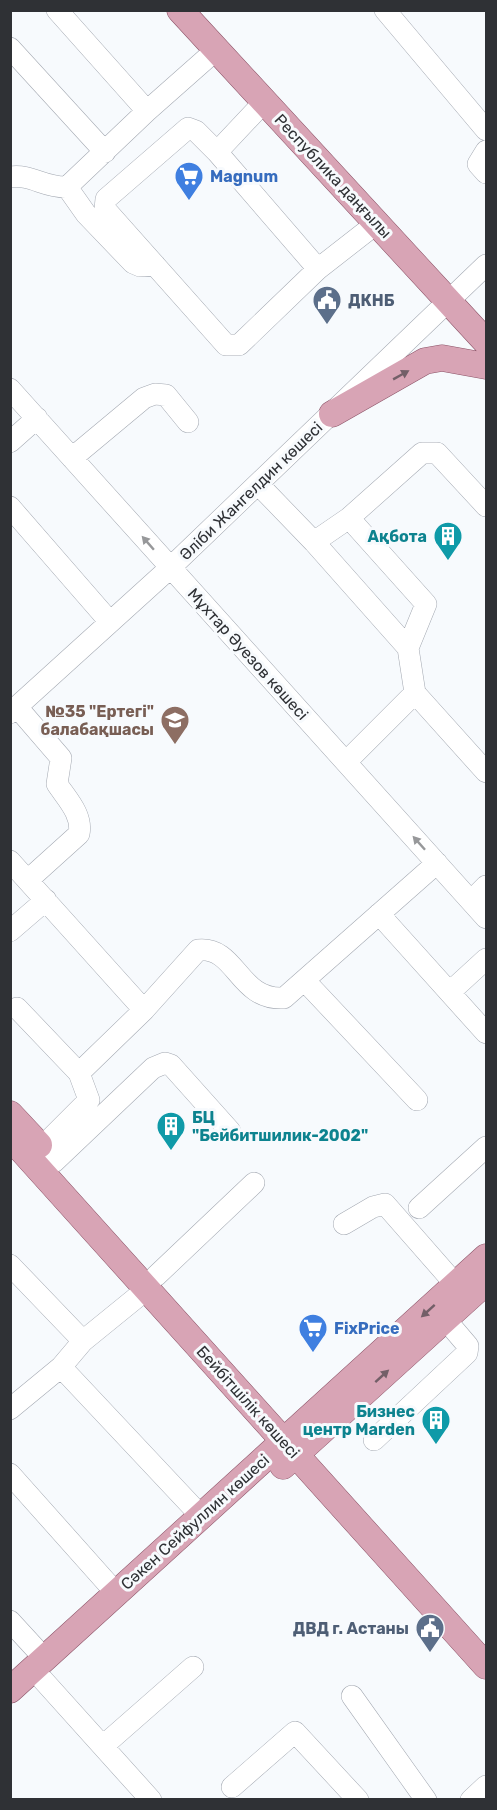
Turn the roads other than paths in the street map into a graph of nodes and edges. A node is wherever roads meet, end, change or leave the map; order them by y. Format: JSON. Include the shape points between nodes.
{"nodes":[{"id":1,"x":57,"y":10,"type":"edge"},
{"id":2,"x":385,"y":10,"type":"edge"},
{"id":3,"x":183,"y":12,"type":"edge"},
{"id":4,"x":10,"y":48,"type":"edge"},
{"id":5,"x":210,"y":56,"type":"junction"},
{"id":6,"x":264,"y":102,"type":"junction"},
{"id":7,"x":147,"y":111,"type":"junction"},
{"id":8,"x":486,"y":130,"type":"edge"},
{"id":9,"x":486,"y":151,"type":"edge"},
{"id":10,"x":105,"y":152,"type":"junction"},
{"id":11,"x":217,"y":152,"type":"junction"},
{"id":12,"x":486,"y":173,"type":"edge"},
{"id":13,"x":10,"y":177,"type":"edge"},
{"id":14,"x":67,"y":188,"type":"junction"},
{"id":15,"x":377,"y":223,"type":"junction"},
{"id":16,"x":155,"y":265,"type":"junction"},
{"id":17,"x":486,"y":265,"type":"edge"},
{"id":18,"x":318,"y":269,"type":"junction"},
{"id":19,"x":449,"y":300,"type":"junction"},
{"id":20,"x":486,"y":342,"type":"edge"},
{"id":21,"x":486,"y":366,"type":"edge"},
{"id":22,"x":10,"y":389,"type":"edge"},
{"id":23,"x":332,"y":414,"type":"junction"},
{"id":24,"x":37,"y":418,"type":"junction"},
{"id":25,"x":188,"y":422,"type":"dead end"},
{"id":26,"x":10,"y":442,"type":"edge"},
{"id":27,"x":72,"y":458,"type":"junction"},
{"id":28,"x":258,"y":484,"type":"junction"},
{"id":29,"x":486,"y":506,"type":"edge"},
{"id":30,"x":10,"y":507,"type":"edge"},
{"id":31,"x":349,"y":518,"type":"junction"},
{"id":32,"x":314,"y":542,"type":"junction"},
{"id":33,"x":170,"y":568,"type":"junction"},
{"id":34,"x":110,"y":622,"type":"junction"},
{"id":35,"x":408,"y":648,"type":"junction"},
{"id":36,"x":415,"y":693,"type":"junction"},
{"id":37,"x":14,"y":710,"type":"edge"},
{"id":38,"x":346,"y":762,"type":"junction"},
{"id":39,"x":486,"y":772,"type":"edge"},
{"id":40,"x":10,"y":861,"type":"edge"},
{"id":41,"x":437,"y":863,"type":"junction"},
{"id":42,"x":28,"y":880,"type":"junction"},
{"id":43,"x":486,"y":886,"type":"edge"},
{"id":44,"x":46,"y":900,"type":"junction"},
{"id":45,"x":471,"y":901,"type":"junction"},
{"id":46,"x":379,"y":914,"type":"junction"},
{"id":47,"x":486,"y":918,"type":"edge"},
{"id":48,"x":10,"y":931,"type":"edge"},
{"id":49,"x":486,"y":959,"type":"edge"},
{"id":50,"x":305,"y":981,"type":"junction"},
{"id":51,"x":450,"y":992,"type":"junction"},
{"id":52,"x":17,"y":1008,"type":"dead end"},
{"id":53,"x":144,"y":1010,"type":"junction"},
{"id":54,"x":486,"y":1033,"type":"edge"},
{"id":55,"x":79,"y":1073,"type":"junction"},
{"id":56,"x":417,"y":1100,"type":"dead end"},
{"id":57,"x":10,"y":1114,"type":"edge"},
{"id":58,"x":230,"y":1131,"type":"dead end"},
{"id":59,"x":10,"y":1137,"type":"edge"},
{"id":60,"x":486,"y":1147,"type":"edge"},
{"id":61,"x":48,"y":1155,"type":"junction"},
{"id":62,"x":254,"y":1183,"type":"dead end"},
{"id":63,"x":419,"y":1208,"type":"dead end"},
{"id":64,"x":344,"y":1224,"type":"dead end"},
{"id":65,"x":486,"y":1257,"type":"edge"},
{"id":66,"x":10,"y":1265,"type":"edge"},
{"id":67,"x":152,"y":1282,"type":"junction"},
{"id":68,"x":476,"y":1291,"type":"edge"},
{"id":69,"x":446,"y":1319,"type":"junction"},
{"id":70,"x":83,"y":1341,"type":"junction"},
{"id":71,"x":61,"y":1367,"type":"junction"},
{"id":72,"x":12,"y":1404,"type":"edge"},
{"id":73,"x":374,"y":1440,"type":"dead end"},
{"id":74,"x":296,"y":1443,"type":"junction"},
{"id":75,"x":10,"y":1474,"type":"edge"},
{"id":76,"x":201,"y":1516,"type":"junction"},
{"id":77,"x":116,"y":1593,"type":"junction"},
{"id":78,"x":10,"y":1621,"type":"edge"},
{"id":79,"x":486,"y":1643,"type":"edge"},
{"id":80,"x":486,"y":1666,"type":"edge"},
{"id":81,"x":193,"y":1667,"type":"dead end"},
{"id":82,"x":44,"y":1669,"type":"junction"},
{"id":83,"x":10,"y":1690,"type":"edge"},
{"id":84,"x":352,"y":1696,"type":"dead end"},
{"id":85,"x":10,"y":1710,"type":"edge"},
{"id":86,"x":103,"y":1746,"type":"junction"},
{"id":87,"x":486,"y":1786,"type":"edge"},
{"id":88,"x":232,"y":1787,"type":"dead end"},
{"id":89,"x":141,"y":1796,"type":"edge"},
{"id":90,"x":349,"y":1797,"type":"edge"},
{"id":91,"x":426,"y":1800,"type":"edge"},
{"id":92,"x":471,"y":1800,"type":"edge"}],
"edges":[{"from":1,"to":7,"type":"street"},
{"from":2,"to":8,"type":"street"},
{"from":3,"to":5,"type":"main road","name":"Республика даңғылы"},
{"from":4,"to":10,"type":"street"},
{"from":5,"to":6,"type":"main road","name":"Республика даңғылы"},
{"from":5,"to":7,"type":"street"},
{"from":6,"to":11,"type":"street"},
{"from":6,"to":15,"type":"main road","name":"Республика даңғылы"},
{"from":7,"to":10,"type":"street"},
{"from":9,"to":12,"type":"street","via":[[478,164]]},
{"from":10,"to":14,"type":"street"},
{"from":11,"to":16,"type":"street","via":[[188,128],[106,199],[105,209]]},
{"from":11,"to":18,"type":"street"},
{"from":13,"to":14,"type":"street","via":[[23,175],[52,188]]},
{"from":14,"to":16,"type":"street","via":[[133,263]]},
{"from":15,"to":18,"type":"street"},
{"from":15,"to":19,"type":"main road","name":"Республика даңғылы"},
{"from":16,"to":18,"type":"street","via":[[226,345],[232,346],[239,345]]},
{"from":17,"to":19,"type":"street","name":"Әліби Жангелдин көшесі"},
{"from":19,"to":20,"type":"main road","name":"Республика даңғылы"},
{"from":19,"to":23,"type":"street","name":"Әліби Жангелдин көшесі"},
{"from":23,"to":21,"type":"main road","one_way":true,"via":[[425,361],[442,358]]},
{"from":22,"to":24,"type":"street","name":"Мұхтар Әуезов көшесі"},
{"from":23,"to":28,"type":"street","name":"Әліби Жангелдин көшесі"},
{"from":24,"to":26,"type":"street"},
{"from":24,"to":27,"type":"street","name":"Мұхтар Әуезов көшесі"},
{"from":25,"to":27,"type":"street","via":[[166,395],[155,393]]},
{"from":33,"to":27,"type":"street","name":"Мұхтар Әуезов көшесі","one_way":true},
{"from":28,"to":32,"type":"street"},
{"from":28,"to":33,"type":"street","name":"Әліби Жангелдин көшесі"},
{"from":29,"to":31,"type":"street","via":[[437,453],[422,453]]},
{"from":30,"to":34,"type":"street"},
{"from":31,"to":32,"type":"street"},
{"from":31,"to":35,"type":"street","via":[[426,604]]},
{"from":32,"to":35,"type":"street"},
{"from":33,"to":34,"type":"street","name":"Әліби Жангелдин көшесі"},
{"from":33,"to":38,"type":"street","name":"Мұхтар Әуезов көшесі"},
{"from":34,"to":37,"type":"street","name":"Әліби Жангелдин көшесі"},
{"from":35,"to":36,"type":"street"},
{"from":36,"to":38,"type":"street"},
{"from":36,"to":39,"type":"street"},
{"from":37,"to":42,"type":"street","via":[[62,758],[57,784],[81,826],[79,834]]},
{"from":41,"to":38,"type":"street","name":"Мұхтар Әуезов көшесі","one_way":true},
{"from":40,"to":42,"type":"street"},
{"from":41,"to":45,"type":"street","name":"Мұхтар Әуезов көшесі"},
{"from":41,"to":46,"type":"street"},
{"from":42,"to":44,"type":"street"},
{"from":43,"to":45,"type":"street"},
{"from":44,"to":48,"type":"street"},
{"from":44,"to":53,"type":"street"},
{"from":45,"to":47,"type":"street","name":"Мұхтар Әуезов көшесі"},
{"from":46,"to":50,"type":"street"},
{"from":46,"to":51,"type":"street"},
{"from":49,"to":51,"type":"street"},
{"from":50,"to":53,"type":"street","via":[[284,998],[272,999],[260,995],[218,952],[198,950]]},
{"from":50,"to":56,"type":"street"},
{"from":51,"to":54,"type":"street"},
{"from":52,"to":55,"type":"street"},
{"from":53,"to":55,"type":"street"},
{"from":55,"to":61,"type":"street","via":[[89,1100]]},
{"from":57,"to":61,"type":"main road","name":"Бейбітшілік көшесі"},
{"from":58,"to":61,"type":"street","via":[[165,1063],[153,1068]]},
{"from":59,"to":67,"type":"main road","name":"Бейбітшілік көшесі"},
{"from":60,"to":63,"type":"street"},
{"from":61,"to":67,"type":"main road","name":"Бейбітшілік көшесі"},
{"from":62,"to":67,"type":"street"},
{"from":64,"to":68,"type":"street","via":[[385,1204]]},
{"from":65,"to":68,"type":"main road","name":"Сәкен Сейфуллин көшесі"},
{"from":66,"to":70,"type":"street"},
{"from":67,"to":70,"type":"street"},
{"from":67,"to":74,"type":"main road","name":"Бейбітшілік көшесі"},
{"from":68,"to":69,"type":"main road","name":"Сәкен Сейфуллин көшесі"},
{"from":68,"to":74,"type":"main road","name":"Сәкен Сейфуллин көшесі","one_way":true},
{"from":69,"to":73,"type":"street","via":[[468,1346],[467,1353]]},
{"from":74,"to":69,"type":"main road","name":"Сәкен Сейфуллин көшесі","one_way":true},
{"from":70,"to":71,"type":"street"},
{"from":71,"to":72,"type":"street"},
{"from":71,"to":76,"type":"street"},
{"from":74,"to":76,"type":"main road","name":"Сәкен Сейфуллин көшесі"},
{"from":74,"to":79,"type":"main road","name":"Бейбітшілік көшесі"},
{"from":74,"to":80,"type":"main road","name":"Бейбітшілік көшесі"},
{"from":74,"to":82,"type":"main road","name":"Сәкен Сейфуллин көшесі"},
{"from":75,"to":77,"type":"street"},
{"from":76,"to":77,"type":"main road","name":"Сәкен Сейфуллин көшесі"},
{"from":77,"to":82,"type":"main road","name":"Сәкен Сейфуллин көшесі"},
{"from":78,"to":82,"type":"street"},
{"from":81,"to":86,"type":"street"},
{"from":82,"to":83,"type":"main road","name":"Сәкен Сейфуллин көшесі"},
{"from":82,"to":85,"type":"main road","name":"Сәкен Сейфуллин көшесі"},
{"from":82,"to":86,"type":"street"},
{"from":84,"to":91,"type":"street"},
{"from":86,"to":89,"type":"street"},
{"from":87,"to":92,"type":"street"},
{"from":88,"to":90,"type":"street","via":[[295,1732]]}]}
